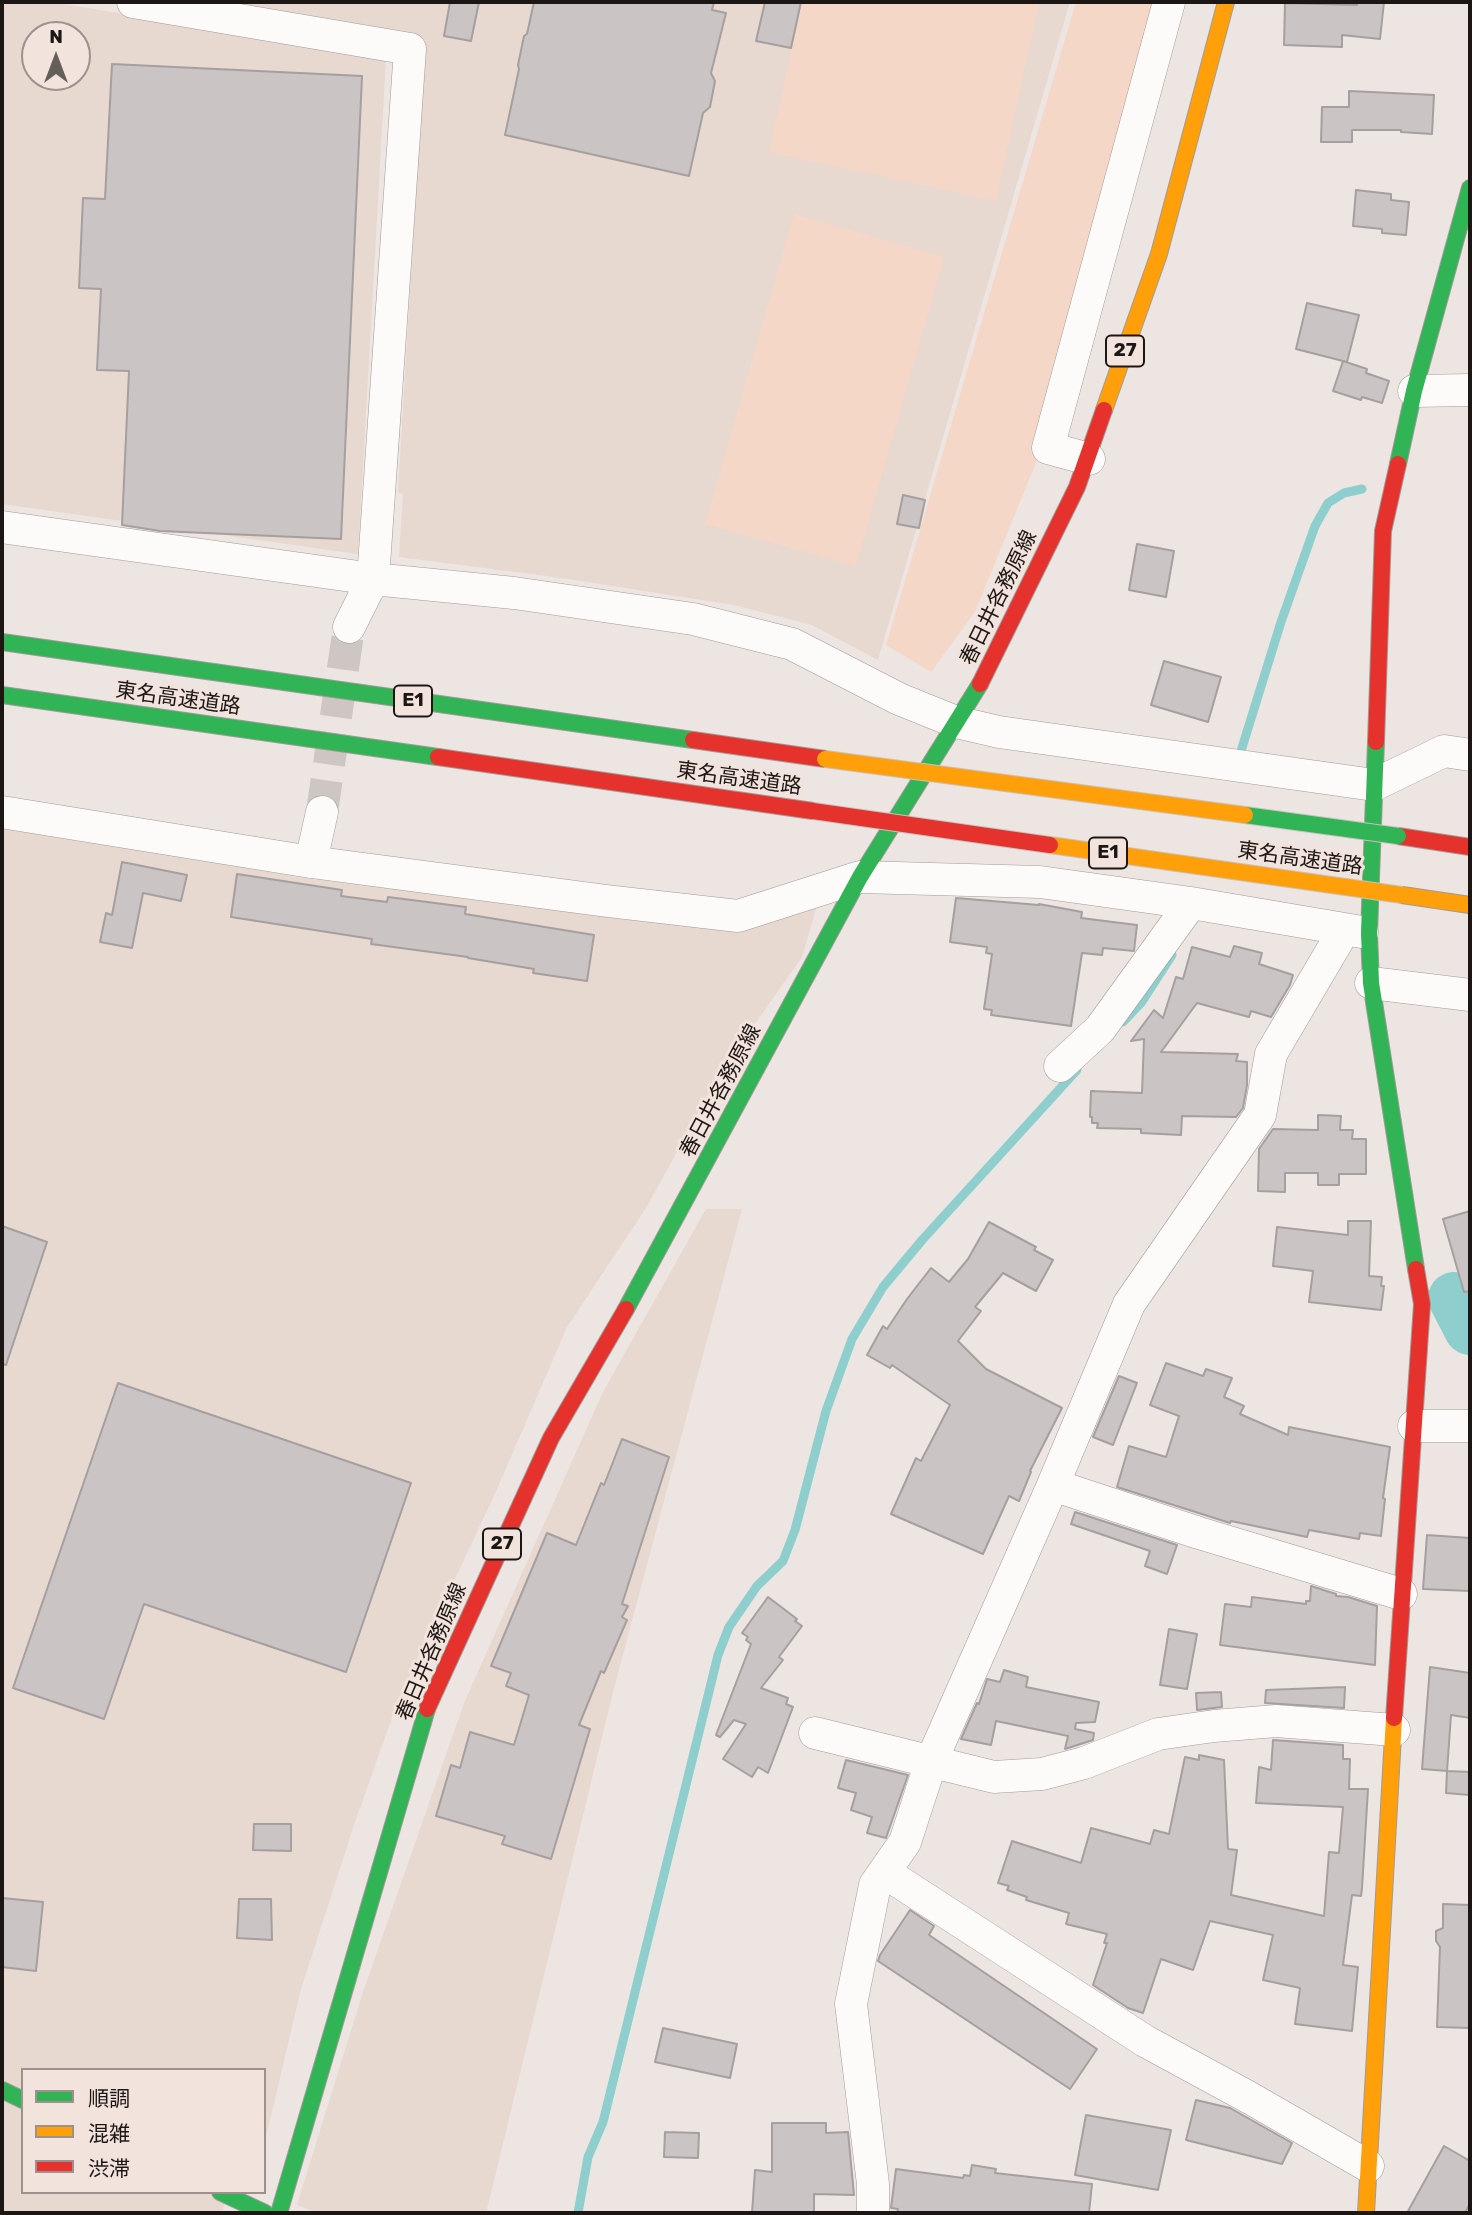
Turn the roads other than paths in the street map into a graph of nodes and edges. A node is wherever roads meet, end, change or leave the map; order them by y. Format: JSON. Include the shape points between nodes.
{"nodes":[{"id":1,"x":133,"y":2,"type":"edge"},
{"id":2,"x":1169,"y":2,"type":"edge"},
{"id":3,"x":1226,"y":2,"type":"edge"},
{"id":4,"x":1470,"y":188,"type":"edge"},
{"id":5,"x":1470,"y":390,"type":"edge"},
{"id":6,"x":1415,"y":391,"type":"junction"},
{"id":7,"x":1088,"y":459,"type":"junction"},
{"id":8,"x":2,"y":527,"type":"edge"},
{"id":9,"x":373,"y":579,"type":"junction"},
{"id":10,"x":349,"y":627,"type":"tunnel mouth"},
{"id":11,"x":2,"y":642,"type":"edge"},
{"id":12,"x":2,"y":695,"type":"edge"},
{"id":13,"x":956,"y":722,"type":"junction"},
{"id":14,"x":1470,"y":755,"type":"edge"},
{"id":15,"x":1374,"y":785,"type":"junction"},
{"id":16,"x":2,"y":812,"type":"edge"},
{"id":17,"x":322,"y":812,"type":"tunnel mouth"},
{"id":18,"x":1470,"y":847,"type":"edge"},
{"id":19,"x":311,"y":862,"type":"junction"},
{"id":20,"x":860,"y":877,"type":"junction"},
{"id":21,"x":1191,"y":903,"type":"junction"},
{"id":22,"x":1470,"y":905,"type":"edge"},
{"id":23,"x":1356,"y":931,"type":"junction"},
{"id":24,"x":1371,"y":983,"type":"junction"},
{"id":25,"x":1470,"y":995,"type":"edge"},
{"id":26,"x":1060,"y":1066,"type":"dead end"},
{"id":27,"x":1415,"y":1426,"type":"junction"},
{"id":28,"x":1470,"y":1426,"type":"edge"},
{"id":29,"x":1053,"y":1485,"type":"junction"},
{"id":30,"x":1401,"y":1594,"type":"junction"},
{"id":31,"x":1394,"y":1730,"type":"junction"},
{"id":32,"x":815,"y":1733,"type":"dead end"},
{"id":33,"x":930,"y":1762,"type":"junction"},
{"id":34,"x":884,"y":1872,"type":"junction"},
{"id":35,"x":2,"y":2090,"type":"edge"},
{"id":36,"x":21,"y":2099,"type":"edge"},
{"id":37,"x":1368,"y":2166,"type":"junction"},
{"id":38,"x":224,"y":2194,"type":"edge"},
{"id":39,"x":265,"y":2213,"type":"edge"},
{"id":40,"x":279,"y":2213,"type":"edge"},
{"id":41,"x":873,"y":2213,"type":"edge"},
{"id":42,"x":1366,"y":2213,"type":"edge"}],
"edges":[{"from":1,"to":9,"type":"street","via":[[410,49]]},
{"from":2,"to":7,"type":"street","via":[[1048,447]]},
{"from":3,"to":7,"type":"main road","name":"春日井各務原線","number":"27","via":[[1159,254]]},
{"from":4,"to":6,"type":"main road"},
{"from":5,"to":6,"type":"street"},
{"from":6,"to":15,"type":"main road","via":[[1383,531]]},
{"from":7,"to":13,"type":"main road","name":"春日井各務原線","number":"27","via":[[980,684]]},
{"from":8,"to":9,"type":"street"},
{"from":9,"to":10,"type":"street"},
{"from":9,"to":13,"type":"street","via":[[514,593],[693,619],[792,644],[899,699]]},
{"from":11,"to":18,"type":"main road","name":"東名高速道路","number":"E1","bridge":true},
{"from":12,"to":22,"type":"main road","name":"東名高速道路","number":"E1","bridge":true},
{"from":13,"to":15,"type":"street"},
{"from":13,"to":20,"type":"main road","name":"春日井各務原線","number":"27"},
{"from":14,"to":15,"type":"street","via":[[1444,751]]},
{"from":15,"to":23,"type":"main road"},
{"from":16,"to":19,"type":"street"},
{"from":17,"to":19,"type":"street"},
{"from":19,"to":20,"type":"street","via":[[738,916]]},
{"from":20,"to":21,"type":"street","via":[[1040,882]]},
{"from":20,"to":40,"type":"main road","name":"春日井各務原線","number":"27","via":[[649,1269],[551,1438],[427,1710]]},
{"from":21,"to":23,"type":"street"},
{"from":21,"to":26,"type":"street","via":[[1100,1028]]},
{"from":23,"to":24,"type":"main road"},
{"from":23,"to":29,"type":"street","via":[[1271,1054],[1260,1115],[1129,1304]]},
{"from":24,"to":25,"type":"street"},
{"from":24,"to":27,"type":"main road","via":[[1422,1304]]},
{"from":27,"to":28,"type":"street"},
{"from":27,"to":30,"type":"main road"},
{"from":29,"to":30,"type":"street"},
{"from":29,"to":33,"type":"street"},
{"from":30,"to":31,"type":"main road"},
{"from":31,"to":33,"type":"street","via":[[1276,1721],[1214,1726],[1158,1734],[1042,1774],[994,1777]]},
{"from":31,"to":37,"type":"main road"},
{"from":32,"to":33,"type":"street"},
{"from":33,"to":34,"type":"street","via":[[905,1842]]},
{"from":34,"to":37,"type":"street","via":[[1144,2041]]},
{"from":34,"to":41,"type":"street","via":[[875,1885],[851,2004]]},
{"from":35,"to":36,"type":"main road"},
{"from":37,"to":42,"type":"main road"},
{"from":38,"to":39,"type":"main road"}]}
